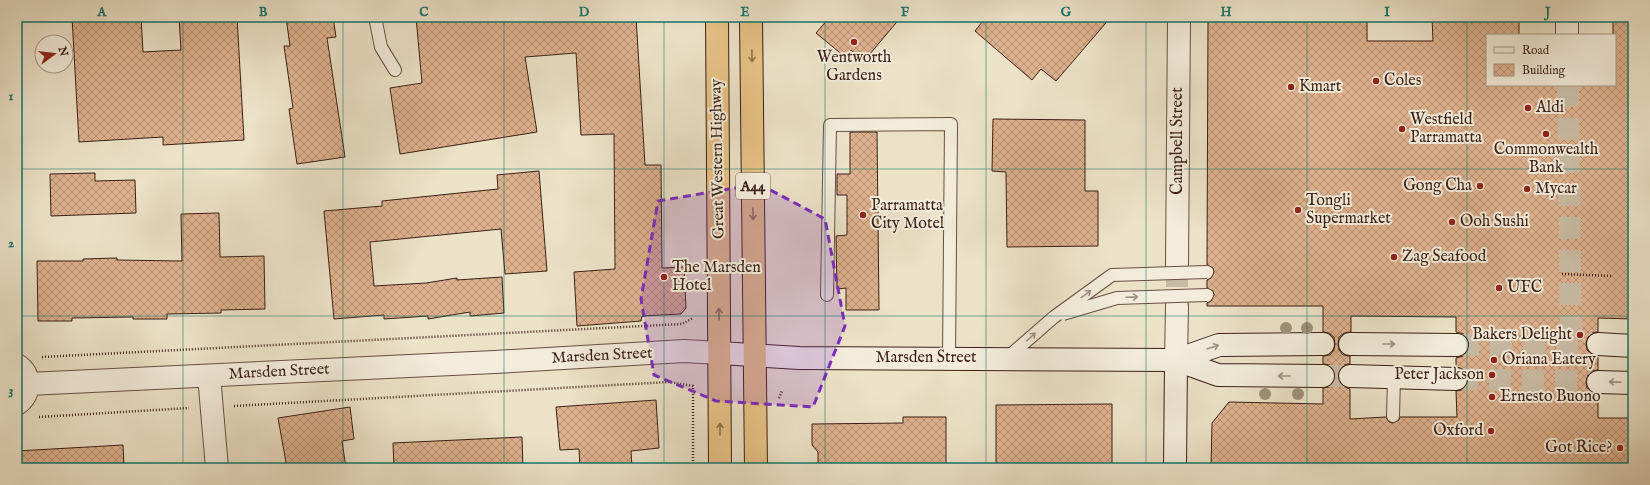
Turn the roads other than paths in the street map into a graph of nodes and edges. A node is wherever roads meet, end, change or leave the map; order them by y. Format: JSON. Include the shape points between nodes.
{"nodes":[{"id":1,"x":375,"y":17,"type":"edge"},
{"id":2,"x":717,"y":17,"type":"edge"},
{"id":3,"x":751,"y":17,"type":"edge"},
{"id":4,"x":1179,"y":17,"type":"edge"},
{"id":5,"x":395,"y":70,"type":"dead end"},
{"id":6,"x":1177,"y":265,"type":"tunnel mouth"},
{"id":7,"x":1207,"y":272,"type":"dead end"},
{"id":8,"x":826,"y":295,"type":"dead end"},
{"id":9,"x":1207,"y":295,"type":"dead end"},
{"id":10,"x":1177,"y":306,"type":"tunnel mouth"},
{"id":11,"x":1054,"y":317,"type":"junction"},
{"id":12,"x":1323,"y":344,"type":"dead end"},
{"id":13,"x":1350,"y":344,"type":"dead end"},
{"id":14,"x":1457,"y":344,"type":"tunnel mouth"},
{"id":15,"x":1598,"y":344,"type":"tunnel mouth"},
{"id":16,"x":1633,"y":346,"type":"edge"},
{"id":17,"x":720,"y":353,"type":"junction"},
{"id":18,"x":755,"y":355,"type":"junction"},
{"id":19,"x":949,"y":358,"type":"junction"},
{"id":20,"x":1007,"y":358,"type":"junction"},
{"id":21,"x":1176,"y":360,"type":"junction"},
{"id":22,"x":17,"y":365,"type":"edge"},
{"id":23,"x":209,"y":376,"type":"junction"},
{"id":24,"x":1323,"y":376,"type":"tunnel mouth"},
{"id":25,"x":1350,"y":376,"type":"tunnel mouth"},
{"id":26,"x":1394,"y":377,"type":"junction"},
{"id":27,"x":1456,"y":379,"type":"tunnel mouth"},
{"id":28,"x":1598,"y":382,"type":"tunnel mouth"},
{"id":29,"x":1633,"y":383,"type":"edge"},
{"id":30,"x":28,"y":384,"type":"junction"},
{"id":31,"x":25,"y":411,"type":"edge"},
{"id":32,"x":1393,"y":416,"type":"dead end"},
{"id":33,"x":217,"y":468,"type":"edge"},
{"id":34,"x":720,"y":468,"type":"edge"},
{"id":35,"x":756,"y":468,"type":"edge"},
{"id":36,"x":1176,"y":468,"type":"edge"}],
"edges":[{"from":1,"to":5,"type":"lane","via":[[381,47]]},
{"from":17,"to":2,"type":"highway","name":"Great Western Highway","number":"A44","one_way":true},
{"from":3,"to":18,"type":"highway","number":"A44","one_way":true},
{"from":4,"to":6,"type":"main road","name":"Campbell Street"},
{"from":11,"to":7,"type":"lane","one_way":true,"bridge":true,"via":[[1112,275]]},
{"from":8,"to":19,"type":"lane","via":[[830,125],[951,124]]},
{"from":11,"to":9,"type":"lane","one_way":true,"bridge":true,"via":[[1118,298]]},
{"from":10,"to":21,"type":"main road"},
{"from":20,"to":11,"type":"lane","one_way":true},
{"from":21,"to":12,"type":"main road","name":"Marsden Street","one_way":true,"via":[[1219,345]]},
{"from":13,"to":14,"type":"main road","one_way":true},
{"from":15,"to":16,"type":"main road"},
{"from":17,"to":18,"type":"main road","name":"Marsden Street"},
{"from":17,"to":23,"type":"main road","name":"Marsden Street","via":[[684,351]]},
{"from":34,"to":17,"type":"highway","name":"Great Western Highway","number":"A44","one_way":true},
{"from":18,"to":19,"type":"main road","name":"Marsden Street","via":[[799,358]]},
{"from":18,"to":35,"type":"highway","number":"A44"},
{"from":19,"to":20,"type":"main road","name":"Marsden Street"},
{"from":20,"to":21,"type":"main road","name":"Marsden Street"},
{"from":24,"to":21,"type":"main road","name":"Marsden Street","one_way":true,"via":[[1218,375]]},
{"from":21,"to":36,"type":"main road"},
{"from":22,"to":30,"type":"main road","via":[[26,374]]},
{"from":23,"to":30,"type":"main road","name":"Marsden Street"},
{"from":23,"to":33,"type":"main road"},
{"from":25,"to":26,"type":"main road"},
{"from":26,"to":27,"type":"main road"},
{"from":26,"to":32,"type":"lane"},
{"from":29,"to":28,"type":"main road","one_way":true},
{"from":30,"to":31,"type":"main road","via":[[24,397]]}]}
